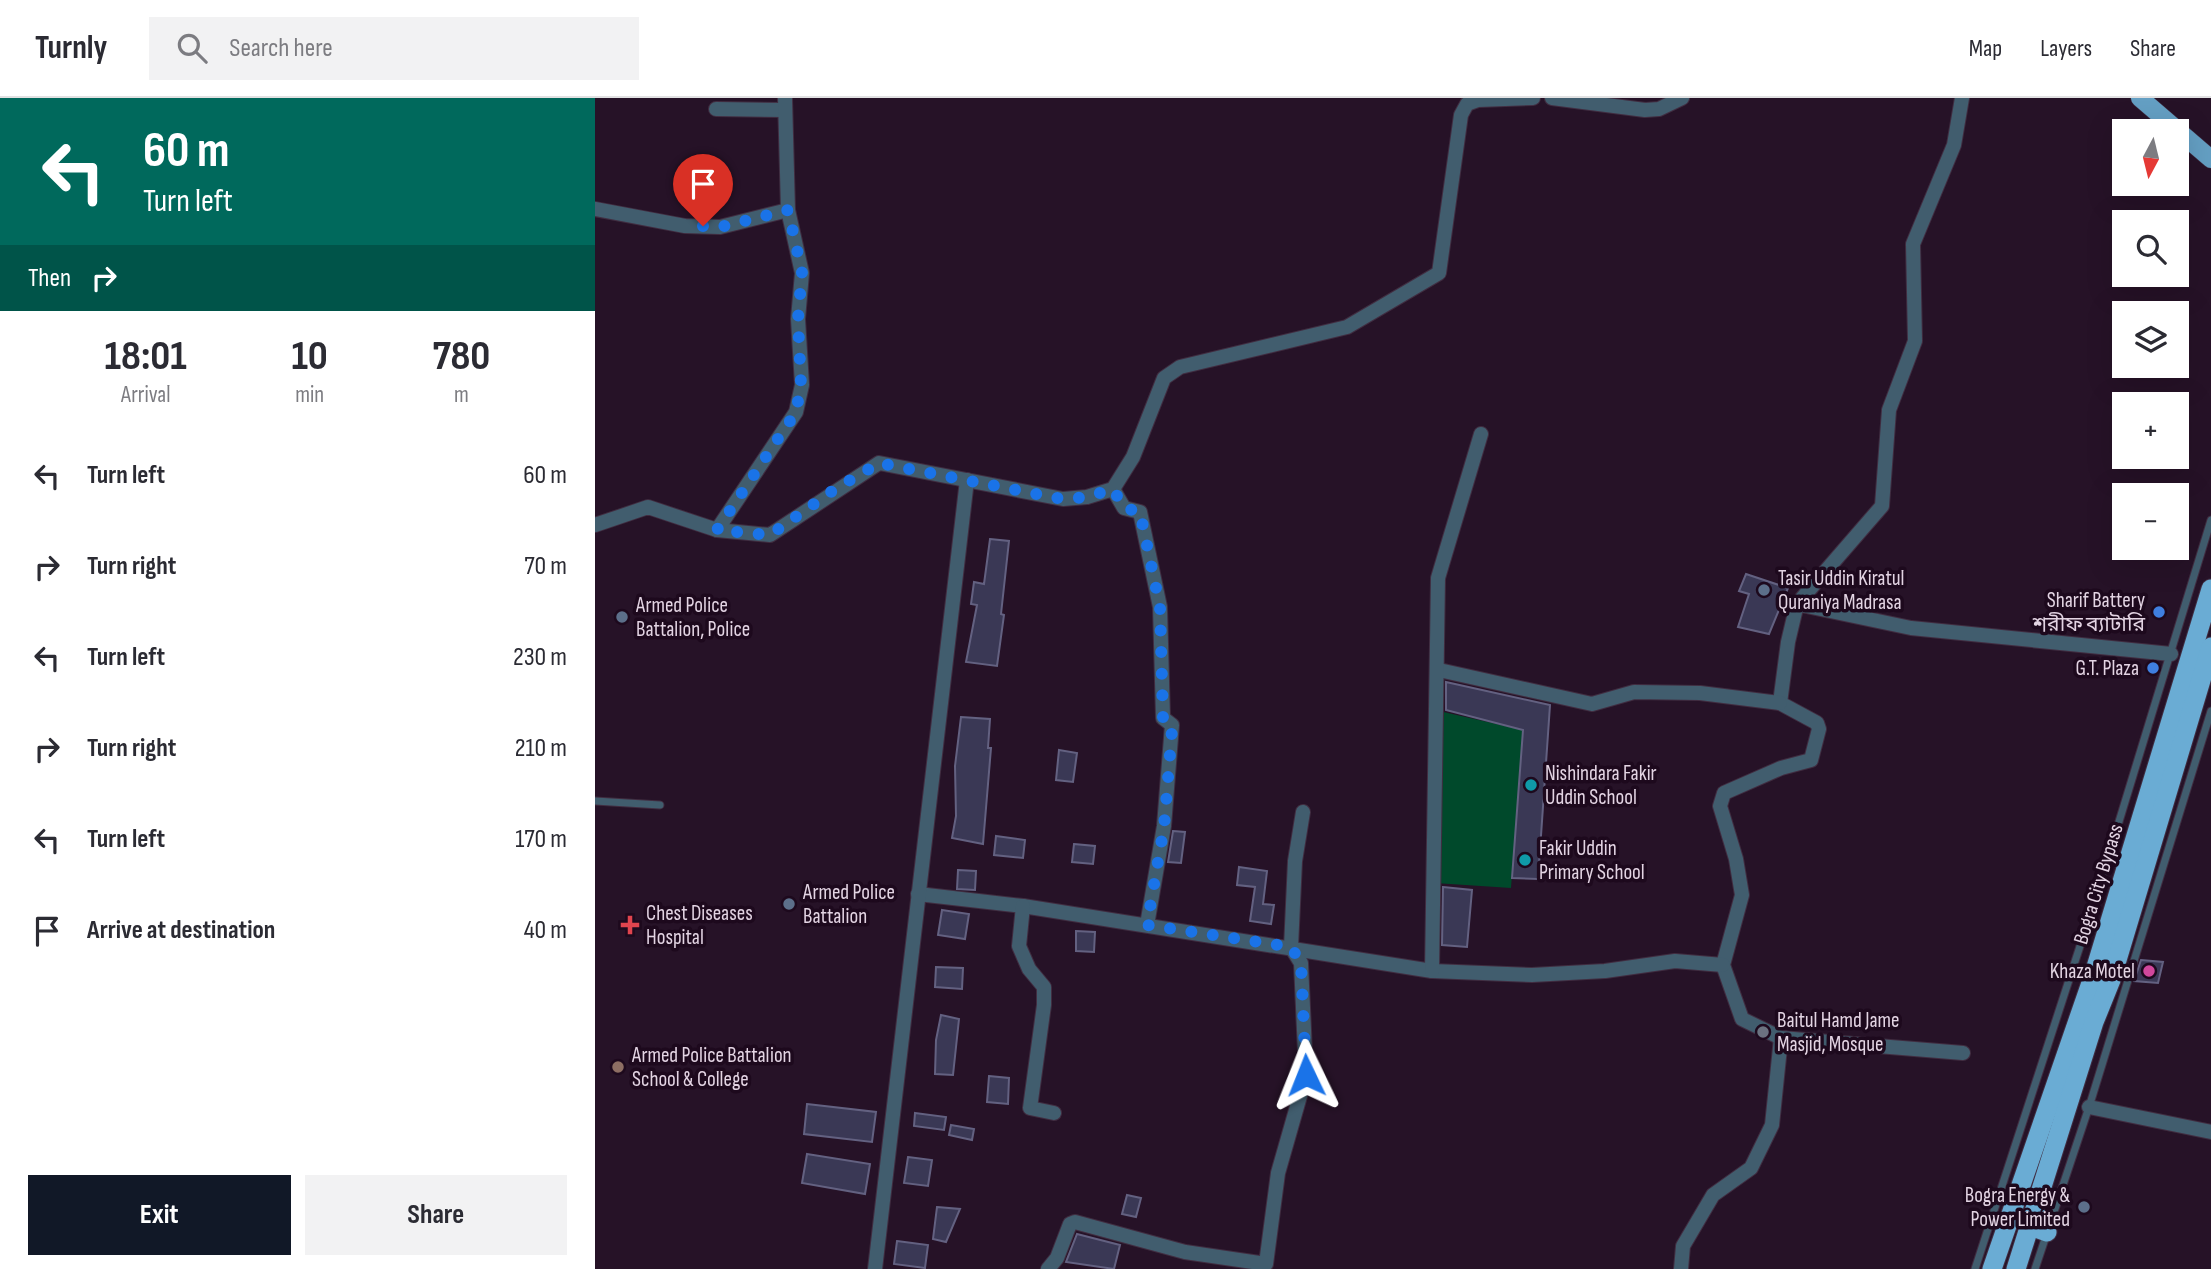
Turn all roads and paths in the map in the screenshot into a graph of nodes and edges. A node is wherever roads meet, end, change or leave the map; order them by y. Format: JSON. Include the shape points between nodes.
{"nodes":[{"id":1,"x":1534,"y":98,"type":"edge"},
{"id":2,"x":1552,"y":98,"type":"edge"},
{"id":3,"x":1682,"y":98,"type":"edge"},
{"id":4,"x":1962,"y":98,"type":"edge"},
{"id":5,"x":2140,"y":98,"type":"edge"},
{"id":6,"x":1467,"y":101,"type":"edge"},
{"id":7,"x":785,"y":104,"type":"edge"},
{"id":8,"x":716,"y":109,"type":"dead end"},
{"id":9,"x":2207,"y":154,"type":"edge"},
{"id":10,"x":595,"y":209,"type":"edge"},
{"id":11,"x":788,"y":210,"type":"junction"},
{"id":12,"x":1481,"y":434,"type":"dead end"},
{"id":13,"x":967,"y":480,"type":"junction"},
{"id":14,"x":1113,"y":489,"type":"junction"},
{"id":15,"x":2211,"y":520,"type":"edge"},
{"id":16,"x":595,"y":525,"type":"edge"},
{"id":17,"x":717,"y":530,"type":"junction"},
{"id":18,"x":2211,"y":589,"type":"edge"},
{"id":19,"x":1797,"y":604,"type":"junction"},
{"id":20,"x":2211,"y":647,"type":"edge"},
{"id":21,"x":2171,"y":654,"type":"junction"},
{"id":22,"x":1439,"y":670,"type":"junction"},
{"id":23,"x":1780,"y":703,"type":"junction"},
{"id":24,"x":2211,"y":711,"type":"edge"},
{"id":25,"x":595,"y":801,"type":"edge"},
{"id":26,"x":660,"y":805,"type":"dead end"},
{"id":27,"x":1303,"y":812,"type":"dead end"},
{"id":28,"x":918,"y":894,"type":"junction"},
{"id":29,"x":1023,"y":906,"type":"junction"},
{"id":30,"x":1147,"y":925,"type":"junction"},
{"id":31,"x":1291,"y":947,"type":"junction"},
{"id":32,"x":1723,"y":965,"type":"junction"},
{"id":33,"x":1432,"y":971,"type":"junction"},
{"id":34,"x":2102,"y":979,"type":"junction"},
{"id":35,"x":1781,"y":1038,"type":"junction"},
{"id":36,"x":1963,"y":1053,"type":"dead end"},
{"id":37,"x":2089,"y":1107,"type":"junction"},
{"id":38,"x":1053,"y":1113,"type":"dead end"},
{"id":39,"x":2211,"y":1132,"type":"edge"},
{"id":40,"x":1998,"y":1224,"type":"junction"},
{"id":41,"x":2039,"y":1229,"type":"junction"},
{"id":42,"x":1267,"y":1266,"type":"edge"},
{"id":43,"x":875,"y":1269,"type":"edge"},
{"id":44,"x":1048,"y":1269,"type":"edge"},
{"id":45,"x":1681,"y":1269,"type":"edge"},
{"id":46,"x":1975,"y":1269,"type":"edge"},
{"id":47,"x":1992,"y":1269,"type":"edge"},
{"id":48,"x":2016,"y":1269,"type":"edge"},
{"id":49,"x":2035,"y":1269,"type":"edge"}],
"edges":[{"from":1,"to":6,"type":"street"},
{"from":2,"to":3,"type":"street","via":[[1645,110]]},
{"from":4,"to":19,"type":"street","via":[[1954,145],[1913,244],[1915,341],[1889,410],[1882,506]]},
{"from":5,"to":9,"type":"main road"},
{"from":6,"to":14,"type":"street","via":[[1461,116],[1440,273],[1347,327],[1180,367],[1164,378],[1133,457]]},
{"from":7,"to":8,"type":"street"},
{"from":7,"to":11,"type":"street"},
{"from":10,"to":11,"type":"street","via":[[685,226],[720,227]]},
{"from":11,"to":17,"type":"street","via":[[802,272],[798,319],[801,385],[796,412]]},
{"from":12,"to":22,"type":"street","via":[[1438,578]]},
{"from":13,"to":14,"type":"street","via":[[1062,499]]},
{"from":13,"to":17,"type":"street","via":[[879,463],[770,535]]},
{"from":13,"to":28,"type":"street"},
{"from":14,"to":30,"type":"street","via":[[1124,508],[1140,512],[1160,607],[1163,718],[1172,725],[1164,827]]},
{"from":15,"to":21,"type":"lane"},
{"from":16,"to":17,"type":"street","via":[[648,507]]},
{"from":18,"to":34,"type":"highway","name":"Bogra City Bypass"},
{"from":19,"to":21,"type":"street","via":[[1911,628]]},
{"from":19,"to":23,"type":"street"},
{"from":20,"to":34,"type":"highway","name":"Bogra City Bypass"},
{"from":21,"to":40,"type":"lane"},
{"from":22,"to":23,"type":"street","via":[[1592,704],[1634,692],[1700,692]]},
{"from":22,"to":33,"type":"street"},
{"from":23,"to":32,"type":"street","via":[[1817,723],[1819,729],[1811,760],[1724,793],[1720,806],[1742,895]]},
{"from":24,"to":37,"type":"lane"},
{"from":25,"to":26,"type":"lane"},
{"from":27,"to":31,"type":"street","via":[[1295,862]]},
{"from":28,"to":29,"type":"street"},
{"from":28,"to":43,"type":"street"},
{"from":29,"to":30,"type":"street"},
{"from":29,"to":38,"type":"street","via":[[1019,946],[1044,987],[1030,1108]]},
{"from":30,"to":31,"type":"street"},
{"from":31,"to":33,"type":"street"},
{"from":31,"to":42,"type":"street","via":[[1301,963],[1306,1075],[1278,1173]]},
{"from":32,"to":33,"type":"street","via":[[1675,961],[1532,975]]},
{"from":32,"to":35,"type":"street","via":[[1742,1018]]},
{"from":34,"to":40,"type":"highway","name":"Bogra City Bypass"},
{"from":34,"to":41,"type":"highway","name":"Bogra City Bypass"},
{"from":35,"to":36,"type":"street"},
{"from":35,"to":45,"type":"street","via":[[1772,1125],[1751,1168],[1713,1195],[1683,1246]]},
{"from":37,"to":39,"type":"street"},
{"from":37,"to":41,"type":"lane"},
{"from":40,"to":46,"type":"lane"},
{"from":40,"to":47,"type":"highway","name":"Bogra City Bypass"},
{"from":41,"to":48,"type":"highway","name":"Bogra City Bypass"},
{"from":41,"to":49,"type":"lane"},
{"from":42,"to":44,"type":"street","via":[[1185,1252],[1075,1222]]}]}
